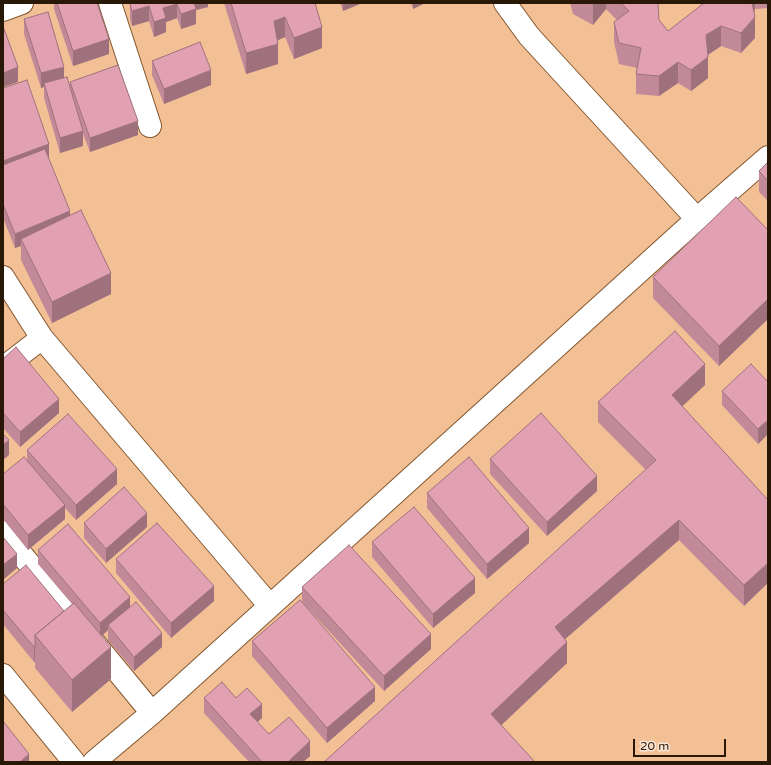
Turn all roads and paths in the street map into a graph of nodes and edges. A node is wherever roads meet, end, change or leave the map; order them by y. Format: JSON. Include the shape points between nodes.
{"nodes":[{"id":1,"x":22,"y":3,"type":"edge"},
{"id":2,"x":110,"y":3,"type":"edge"},
{"id":3,"x":505,"y":3,"type":"edge"},
{"id":4,"x":3,"y":10,"type":"edge"},
{"id":5,"x":150,"y":126,"type":"dead end"},
{"id":6,"x":768,"y":156,"type":"edge"},
{"id":7,"x":697,"y":219,"type":"junction"},
{"id":8,"x":3,"y":278,"type":"edge"},
{"id":9,"x":42,"y":338,"type":"junction"},
{"id":10,"x":3,"y":368,"type":"edge"},
{"id":11,"x":3,"y":532,"type":"edge"},
{"id":12,"x":270,"y":606,"type":"junction"},
{"id":13,"x":3,"y":675,"type":"edge"},
{"id":14,"x":152,"y":713,"type":"junction"},
{"id":15,"x":74,"y":762,"type":"edge"},
{"id":16,"x":94,"y":762,"type":"edge"}],
"edges":[{"from":1,"to":4,"type":"street"},
{"from":2,"to":5,"type":"street"},
{"from":3,"to":7,"type":"street","via":[[529,36]]},
{"from":6,"to":7,"type":"street"},
{"from":7,"to":12,"type":"street"},
{"from":8,"to":9,"type":"street"},
{"from":9,"to":10,"type":"street"},
{"from":9,"to":12,"type":"street"},
{"from":11,"to":14,"type":"street"},
{"from":12,"to":14,"type":"street"},
{"from":13,"to":15,"type":"street"},
{"from":14,"to":16,"type":"street"}]}
